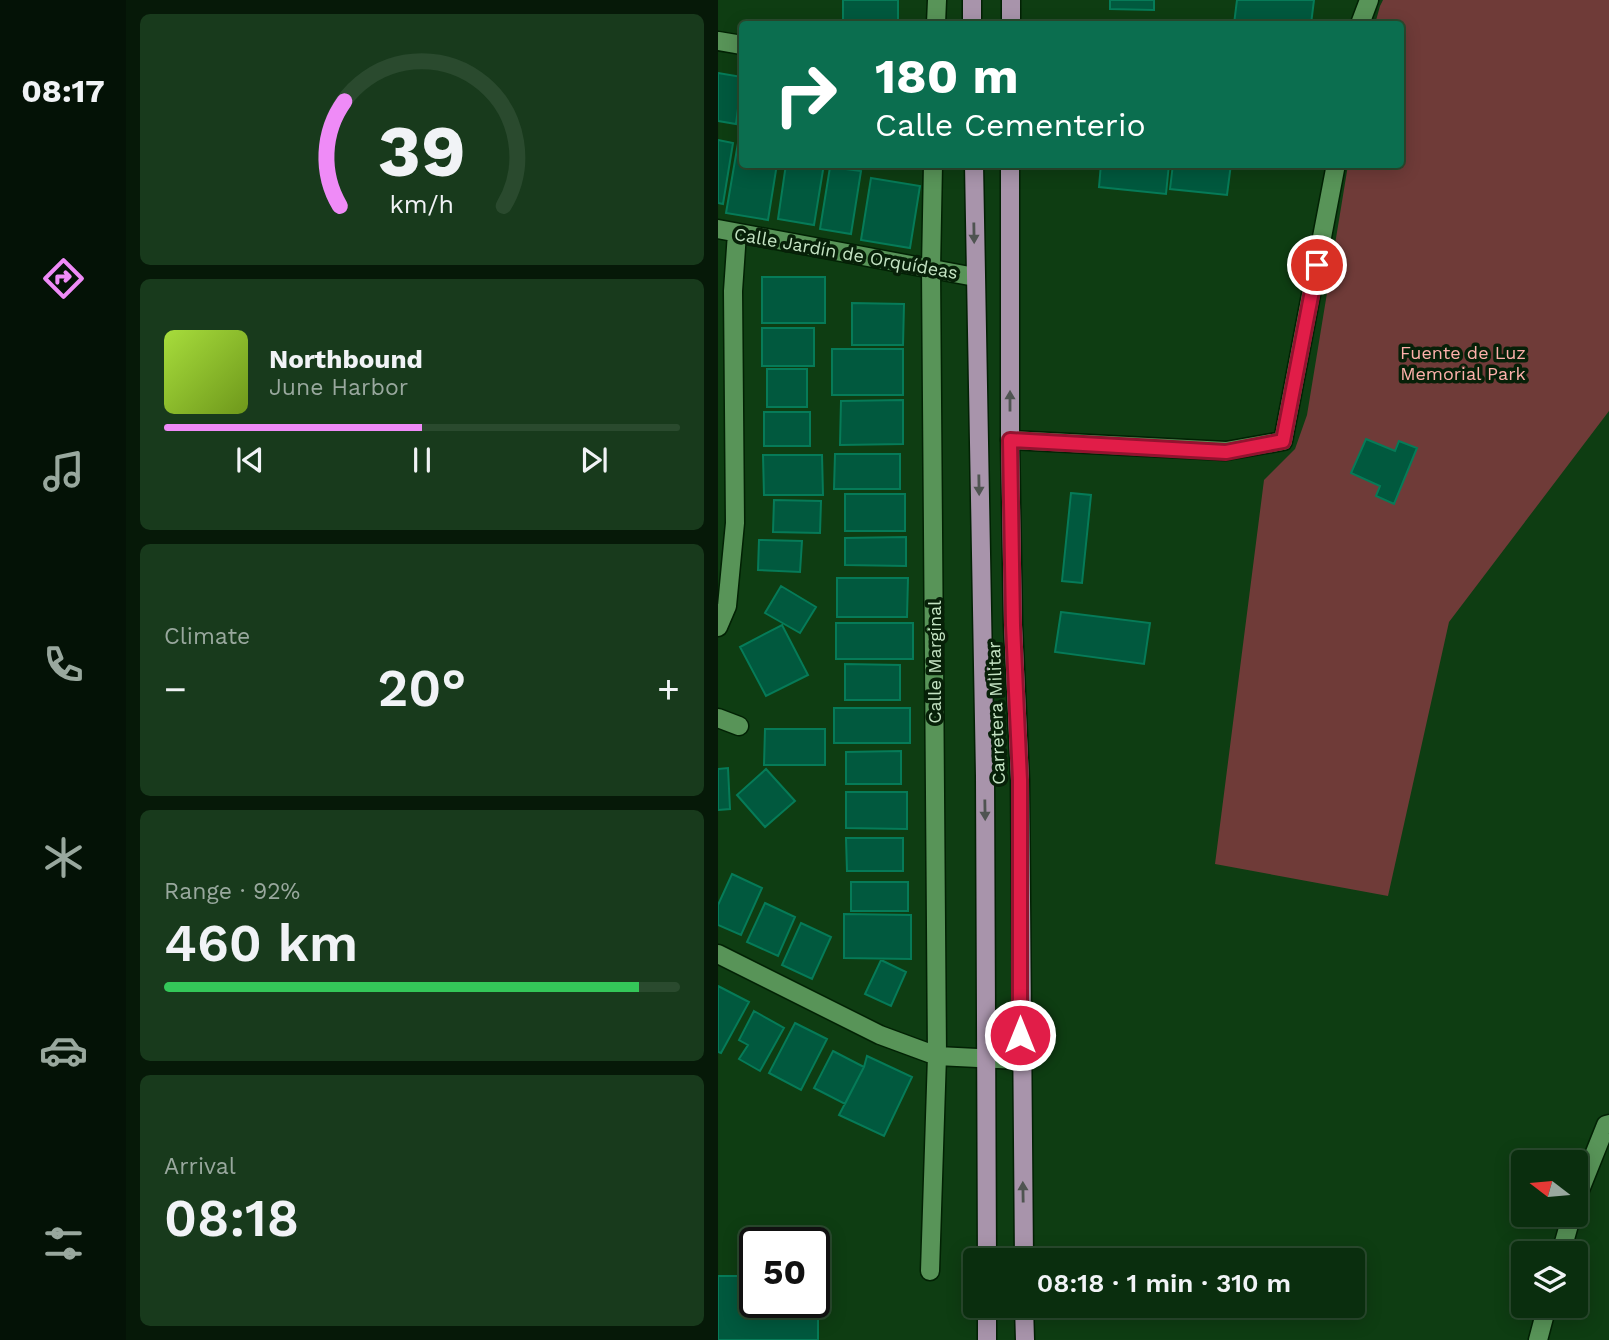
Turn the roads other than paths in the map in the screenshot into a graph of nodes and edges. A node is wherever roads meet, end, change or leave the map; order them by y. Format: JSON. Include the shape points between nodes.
{"nodes":[{"id":1,"x":937,"y":0,"type":"edge"},
{"id":2,"x":972,"y":0,"type":"edge"},
{"id":3,"x":1011,"y":0,"type":"edge"},
{"id":4,"x":1369,"y":0,"type":"edge"},
{"id":5,"x":936,"y":21,"type":"edge"},
{"id":6,"x":972,"y":21,"type":"edge"},
{"id":7,"x":1011,"y":21,"type":"edge"},
{"id":8,"x":1361,"y":21,"type":"edge"},
{"id":9,"x":718,"y":41,"type":"edge"},
{"id":10,"x":739,"y":44,"type":"edge"},
{"id":11,"x":933,"y":168,"type":"edge"},
{"id":12,"x":974,"y":168,"type":"edge"},
{"id":13,"x":1010,"y":168,"type":"edge"},
{"id":14,"x":1335,"y":168,"type":"edge"},
{"id":15,"x":718,"y":229,"type":"edge"},
{"id":16,"x":737,"y":233,"type":"junction"},
{"id":17,"x":931,"y":269,"type":"junction"},
{"id":18,"x":975,"y":277,"type":"junction"},
{"id":19,"x":1010,"y":440,"type":"junction"},
{"id":20,"x":726,"y":494,"type":"edge"},
{"id":21,"x":718,"y":627,"type":"edge"},
{"id":22,"x":718,"y":719,"type":"edge"},
{"id":23,"x":739,"y":726,"type":"dead end"},
{"id":24,"x":718,"y":954,"type":"edge"},
{"id":25,"x":937,"y":1056,"type":"junction"},
{"id":26,"x":988,"y":1060,"type":"junction"},
{"id":27,"x":1020,"y":1060,"type":"junction"},
{"id":28,"x":1609,"y":1124,"type":"edge"},
{"id":29,"x":1588,"y":1170,"type":"edge"},
{"id":30,"x":987,"y":1248,"type":"edge"},
{"id":31,"x":1024,"y":1248,"type":"edge"},
{"id":32,"x":930,"y":1271,"type":"dead end"},
{"id":33,"x":987,"y":1318,"type":"edge"},
{"id":34,"x":1024,"y":1318,"type":"edge"},
{"id":35,"x":1544,"y":1318,"type":"edge"},
{"id":36,"x":987,"y":1340,"type":"edge"},
{"id":37,"x":1025,"y":1340,"type":"edge"},
{"id":38,"x":1538,"y":1340,"type":"edge"}],
"edges":[{"from":1,"to":5,"type":"street"},
{"from":2,"to":6,"type":"main road"},
{"from":3,"to":7,"type":"main road"},
{"from":4,"to":8,"type":"street"},
{"from":9,"to":10,"type":"street"},
{"from":11,"to":17,"type":"street","name":"Calle Marginal"},
{"from":12,"to":18,"type":"main road","name":"Carretera Militar","one_way":true},
{"from":19,"to":13,"type":"main road","name":"Carretera Militar","one_way":true},
{"from":14,"to":19,"type":"street","via":[[1283,441],[1226,452]]},
{"from":15,"to":16,"type":"street","name":"Calle Jardín de Orquídeas"},
{"from":16,"to":17,"type":"street","name":"Calle Jardín de Orquídeas"},
{"from":16,"to":20,"type":"street","via":[[733,291],[736,458]]},
{"from":17,"to":18,"type":"street","name":"Calle Jardín de Orquídeas"},
{"from":17,"to":25,"type":"street","name":"Calle Marginal"},
{"from":18,"to":26,"type":"main road","name":"Carretera Militar","one_way":true},
{"from":19,"to":27,"type":"main road","name":"Carretera Militar","via":[[1020,780]]},
{"from":20,"to":21,"type":"street","via":[[735,523],[727,606]]},
{"from":22,"to":23,"type":"street"},
{"from":24,"to":25,"type":"street","via":[[880,1035]]},
{"from":25,"to":26,"type":"street"},
{"from":25,"to":32,"type":"street","name":"Calle Marginal"},
{"from":26,"to":27,"type":"street"},
{"from":26,"to":30,"type":"main road","name":"Carretera Militar"},
{"from":31,"to":27,"type":"main road","name":"Carretera Militar","one_way":true},
{"from":28,"to":29,"type":"street"},
{"from":33,"to":36,"type":"main road"},
{"from":34,"to":37,"type":"main road"},
{"from":35,"to":38,"type":"street"}]}
